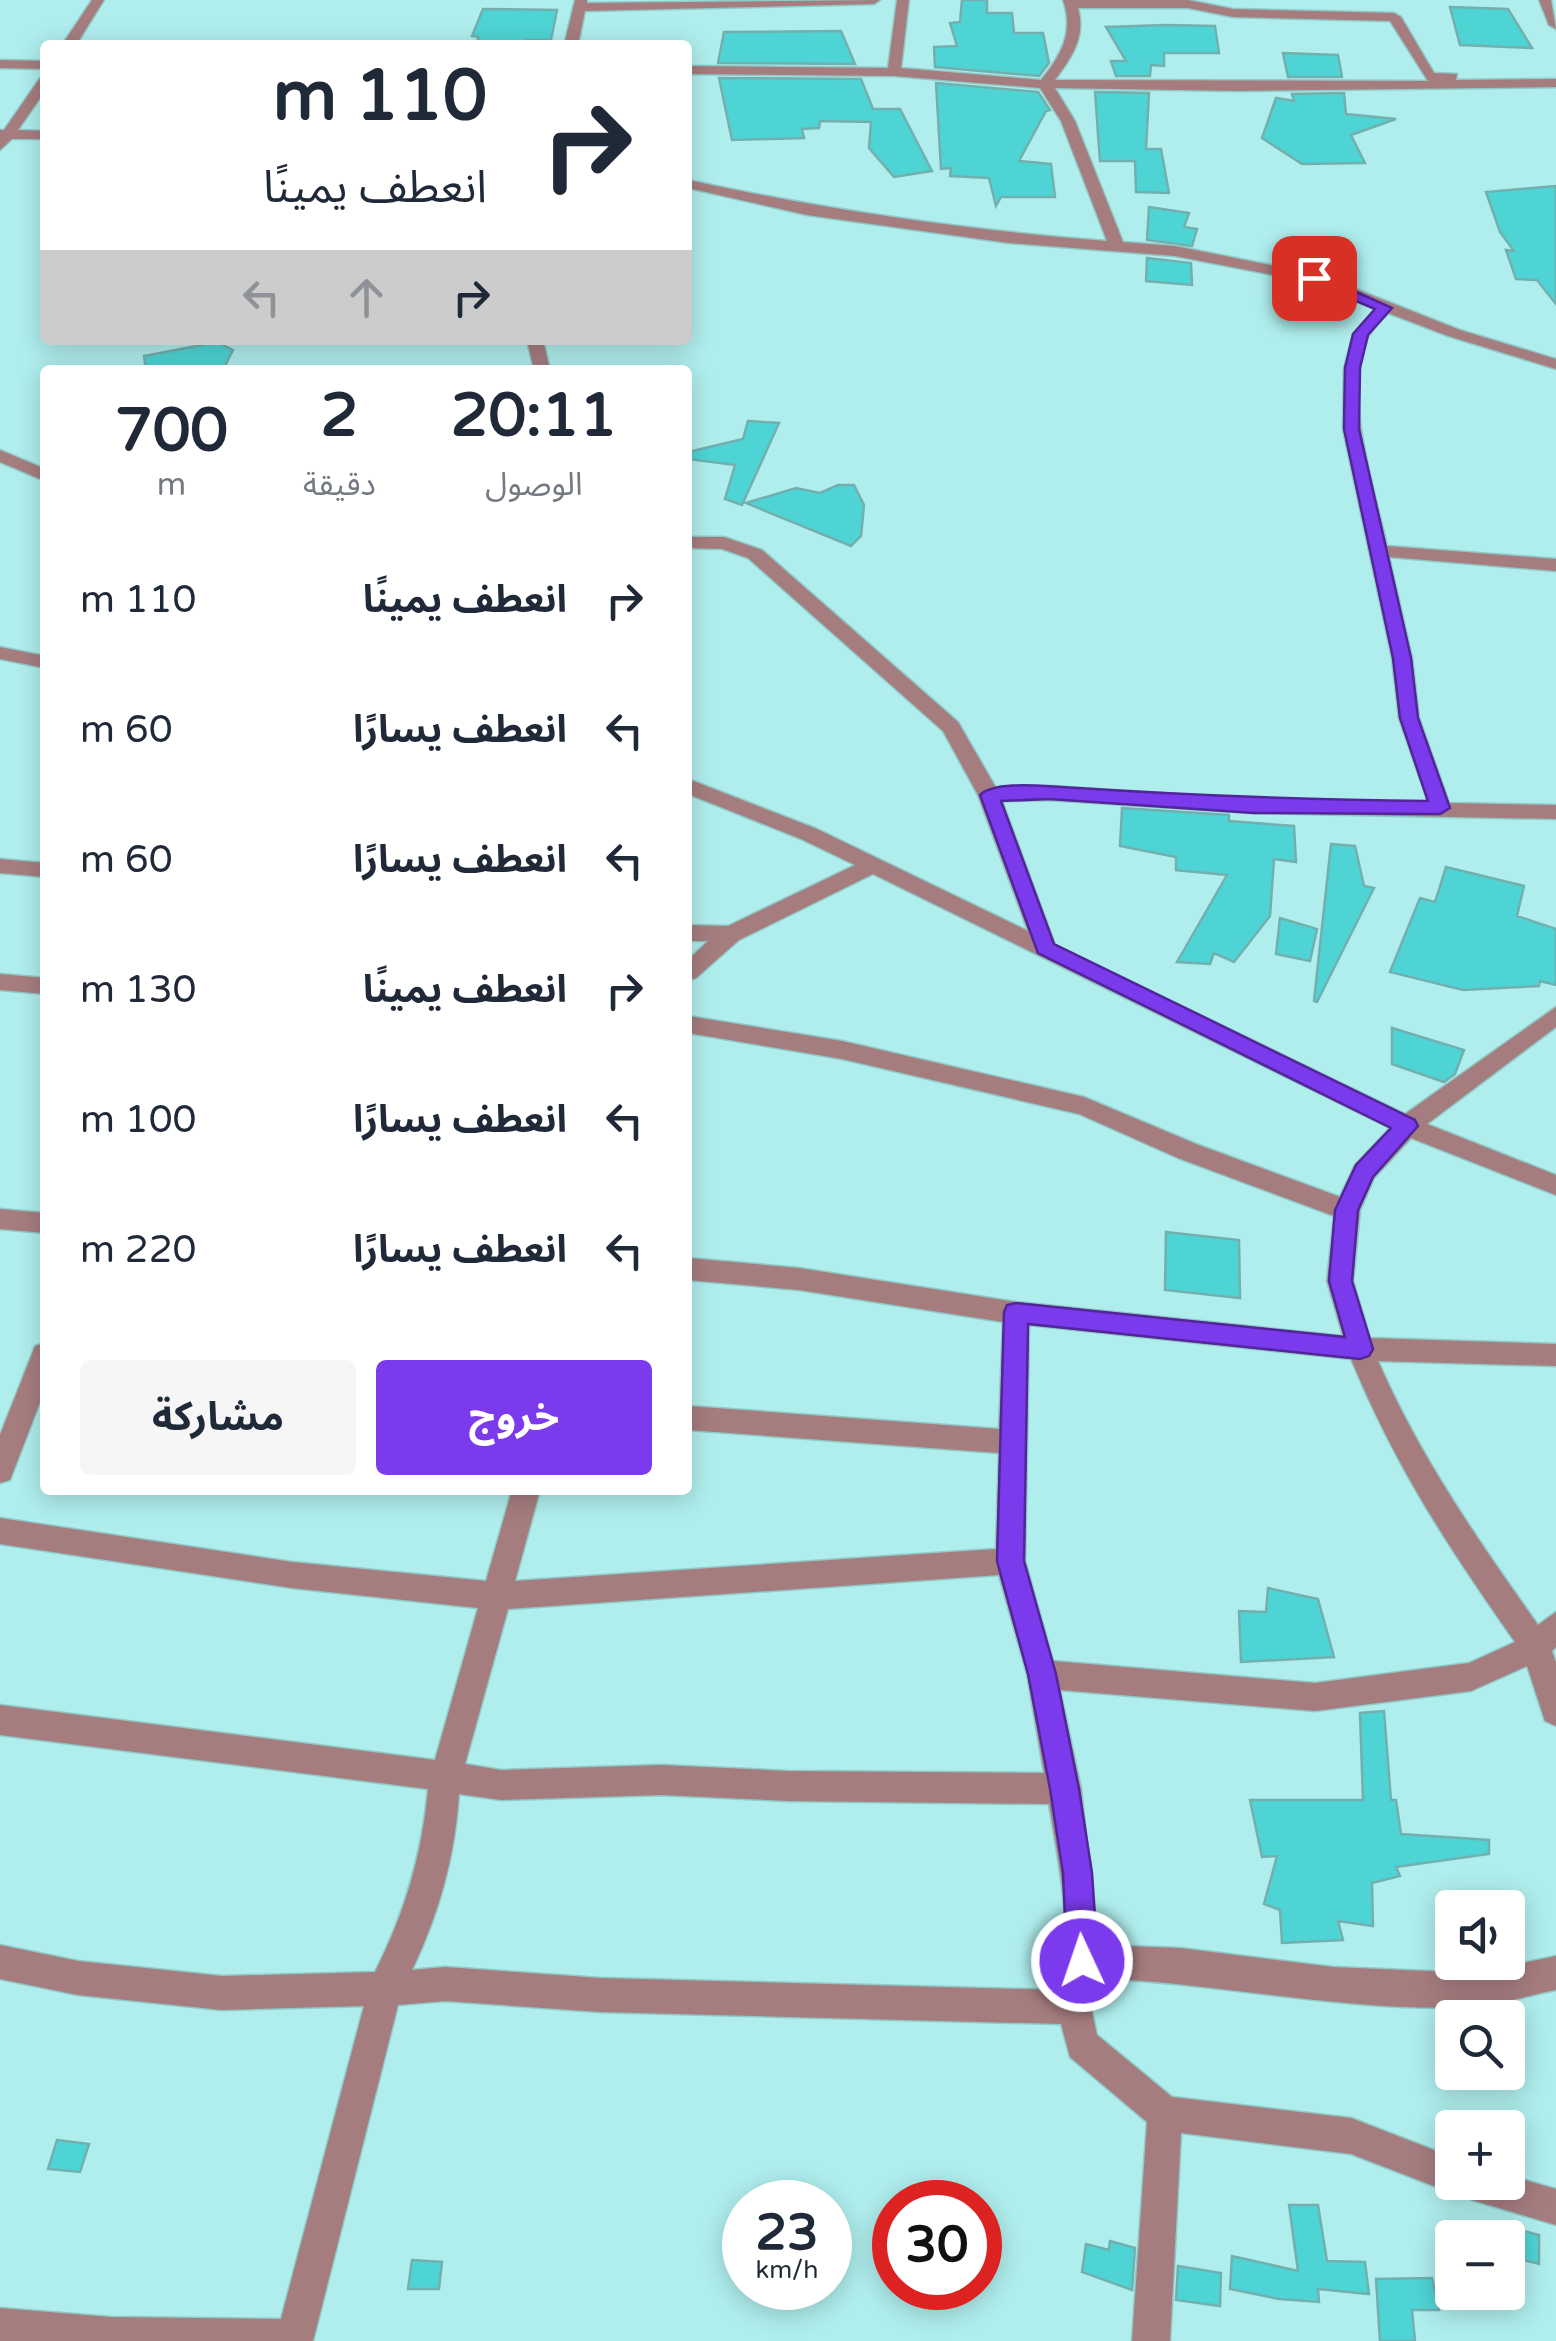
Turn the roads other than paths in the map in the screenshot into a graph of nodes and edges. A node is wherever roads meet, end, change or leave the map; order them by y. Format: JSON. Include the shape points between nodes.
{"nodes":[{"id":1,"x":874,"y":0,"type":"edge"},
{"id":2,"x":903,"y":0,"type":"edge"},
{"id":3,"x":1545,"y":0,"type":"edge"},
{"id":4,"x":95,"y":1,"type":"edge"},
{"id":5,"x":1070,"y":2,"type":"edge"},
{"id":6,"x":580,"y":4,"type":"edge"},
{"id":7,"x":1556,"y":26,"type":"edge"},
{"id":8,"x":72,"y":40,"type":"edge"},
{"id":9,"x":572,"y":40,"type":"edge"},
{"id":10,"x":0,"y":64,"type":"edge"},
{"id":11,"x":40,"y":65,"type":"edge"},
{"id":12,"x":692,"y":70,"type":"edge"},
{"id":13,"x":894,"y":72,"type":"junction"},
{"id":14,"x":1556,"y":80,"type":"edge"},
{"id":15,"x":1045,"y":84,"type":"junction"},
{"id":16,"x":40,"y":88,"type":"edge"},
{"id":17,"x":40,"y":135,"type":"edge"},
{"id":18,"x":3,"y":138,"type":"edge"},
{"id":19,"x":692,"y":185,"type":"edge"},
{"id":20,"x":1116,"y":245,"type":"junction"},
{"id":21,"x":1384,"y":308,"type":"junction"},
{"id":22,"x":1556,"y":364,"type":"edge"},
{"id":23,"x":0,"y":455,"type":"edge"},
{"id":24,"x":40,"y":474,"type":"edge"},
{"id":25,"x":692,"y":543,"type":"edge"},
{"id":26,"x":1378,"y":550,"type":"junction"},
{"id":27,"x":1556,"y":565,"type":"edge"},
{"id":28,"x":0,"y":654,"type":"edge"},
{"id":29,"x":40,"y":661,"type":"edge"},
{"id":30,"x":692,"y":788,"type":"edge"},
{"id":31,"x":989,"y":795,"type":"junction"},
{"id":32,"x":1440,"y":808,"type":"junction"},
{"id":33,"x":1556,"y":812,"type":"edge"},
{"id":34,"x":0,"y":866,"type":"edge"},
{"id":35,"x":872,"y":866,"type":"junction"},
{"id":36,"x":40,"y":870,"type":"edge"},
{"id":37,"x":692,"y":933,"type":"edge"},
{"id":38,"x":732,"y":934,"type":"junction"},
{"id":39,"x":1045,"y":948,"type":"junction"},
{"id":40,"x":692,"y":969,"type":"edge"},
{"id":41,"x":0,"y":982,"type":"edge"},
{"id":42,"x":40,"y":986,"type":"edge"},
{"id":43,"x":1556,"y":1015,"type":"edge"},
{"id":44,"x":692,"y":1025,"type":"edge"},
{"id":45,"x":1407,"y":1126,"type":"junction"},
{"id":46,"x":1556,"y":1185,"type":"edge"},
{"id":47,"x":1347,"y":1210,"type":"junction"},
{"id":48,"x":0,"y":1219,"type":"edge"},
{"id":49,"x":40,"y":1223,"type":"edge"},
{"id":50,"x":692,"y":1268,"type":"edge"},
{"id":51,"x":1016,"y":1312,"type":"junction"},
{"id":52,"x":1360,"y":1349,"type":"junction"},
{"id":53,"x":1556,"y":1355,"type":"edge"},
{"id":54,"x":40,"y":1372,"type":"edge"},
{"id":55,"x":692,"y":1418,"type":"edge"},
{"id":56,"x":1013,"y":1442,"type":"junction"},
{"id":57,"x":0,"y":1472,"type":"edge"},
{"id":58,"x":525,"y":1495,"type":"edge"},
{"id":59,"x":0,"y":1531,"type":"edge"},
{"id":60,"x":1010,"y":1561,"type":"junction"},
{"id":61,"x":496,"y":1596,"type":"junction"},
{"id":62,"x":1546,"y":1636,"type":"edge"},
{"id":63,"x":1042,"y":1674,"type":"junction"},
{"id":64,"x":1556,"y":1711,"type":"edge"},
{"id":65,"x":0,"y":1720,"type":"edge"},
{"id":66,"x":445,"y":1778,"type":"junction"},
{"id":67,"x":1064,"y":1789,"type":"junction"},
{"id":68,"x":1082,"y":1961,"type":"junction"},
{"id":69,"x":0,"y":1962,"type":"edge"},
{"id":70,"x":1556,"y":1973,"type":"edge"},
{"id":71,"x":385,"y":1990,"type":"junction"},
{"id":72,"x":1074,"y":2007,"type":"junction"},
{"id":73,"x":1165,"y":2114,"type":"junction"},
{"id":74,"x":1435,"y":2168,"type":"edge"},
{"id":75,"x":1525,"y":2198,"type":"edge"},
{"id":76,"x":1556,"y":2207,"type":"edge"},
{"id":77,"x":0,"y":2327,"type":"edge"},
{"id":78,"x":295,"y":2339,"type":"edge"},
{"id":79,"x":1151,"y":2341,"type":"edge"}],
"edges":[{"from":1,"to":6,"type":"street"},
{"from":2,"to":13,"type":"street"},
{"from":3,"to":7,"type":"street"},
{"from":4,"to":8,"type":"street"},
{"from":5,"to":14,"type":"street","via":[[1394,18],[1430,77]]},
{"from":5,"to":15,"type":"street","via":[[1074,38]]},
{"from":6,"to":9,"type":"street"},
{"from":10,"to":11,"type":"street"},
{"from":12,"to":13,"type":"street"},
{"from":13,"to":15,"type":"street"},
{"from":14,"to":15,"type":"street"},
{"from":15,"to":20,"type":"street","via":[[1068,121]]},
{"from":16,"to":18,"type":"street"},
{"from":17,"to":18,"type":"street"},
{"from":19,"to":20,"type":"street","via":[[874,220]]},
{"from":20,"to":21,"type":"street","via":[[1314,278]]},
{"from":21,"to":22,"type":"street"},
{"from":21,"to":26,"type":"street","via":[[1361,334],[1352,368],[1352,429]]},
{"from":23,"to":24,"type":"street"},
{"from":25,"to":31,"type":"street","via":[[724,543],[754,554],[951,727]]},
{"from":26,"to":27,"type":"street"},
{"from":26,"to":32,"type":"street","via":[[1409,718]]},
{"from":28,"to":29,"type":"street"},
{"from":30,"to":35,"type":"street"},
{"from":31,"to":32,"type":"street"},
{"from":31,"to":39,"type":"street"},
{"from":32,"to":33,"type":"street"},
{"from":34,"to":36,"type":"street"},
{"from":35,"to":38,"type":"street"},
{"from":35,"to":39,"type":"street"},
{"from":37,"to":38,"type":"street"},
{"from":38,"to":40,"type":"street"},
{"from":39,"to":45,"type":"street"},
{"from":41,"to":42,"type":"street"},
{"from":43,"to":45,"type":"street"},
{"from":44,"to":47,"type":"street","via":[[842,1050],[1084,1106]]},
{"from":45,"to":46,"type":"street"},
{"from":45,"to":47,"type":"street","via":[[1364,1172]]},
{"from":47,"to":52,"type":"street","via":[[1340,1281]]},
{"from":48,"to":49,"type":"street"},
{"from":50,"to":51,"type":"street"},
{"from":51,"to":52,"type":"street"},
{"from":51,"to":56,"type":"street"},
{"from":52,"to":53,"type":"street"},
{"from":52,"to":62,"type":"street","via":[[1444,1517]]},
{"from":54,"to":57,"type":"street"},
{"from":55,"to":56,"type":"street"},
{"from":56,"to":60,"type":"street"},
{"from":58,"to":61,"type":"street"},
{"from":59,"to":61,"type":"street","via":[[292,1575]]},
{"from":60,"to":61,"type":"street"},
{"from":60,"to":63,"type":"street"},
{"from":61,"to":66,"type":"street"},
{"from":62,"to":63,"type":"street","via":[[1470,1677],[1315,1697]]},
{"from":62,"to":64,"type":"street"},
{"from":63,"to":67,"type":"street"},
{"from":65,"to":66,"type":"street"},
{"from":66,"to":67,"type":"street","via":[[502,1785],[661,1780]]},
{"from":66,"to":71,"type":"street","via":[[440,1838],[417,1924]]},
{"from":67,"to":68,"type":"street"},
{"from":68,"to":70,"type":"street","via":[[1475,1990]]},
{"from":68,"to":72,"type":"street"},
{"from":69,"to":71,"type":"street","via":[[78,1978],[222,1992]]},
{"from":71,"to":72,"type":"street","via":[[445,1984],[600,1995]]},
{"from":71,"to":78,"type":"street"},
{"from":72,"to":73,"type":"street","via":[[1082,2045]]},
{"from":73,"to":74,"type":"street","via":[[1351,2136]]},
{"from":73,"to":79,"type":"street"},
{"from":75,"to":76,"type":"street"},
{"from":77,"to":78,"type":"street"}]}
